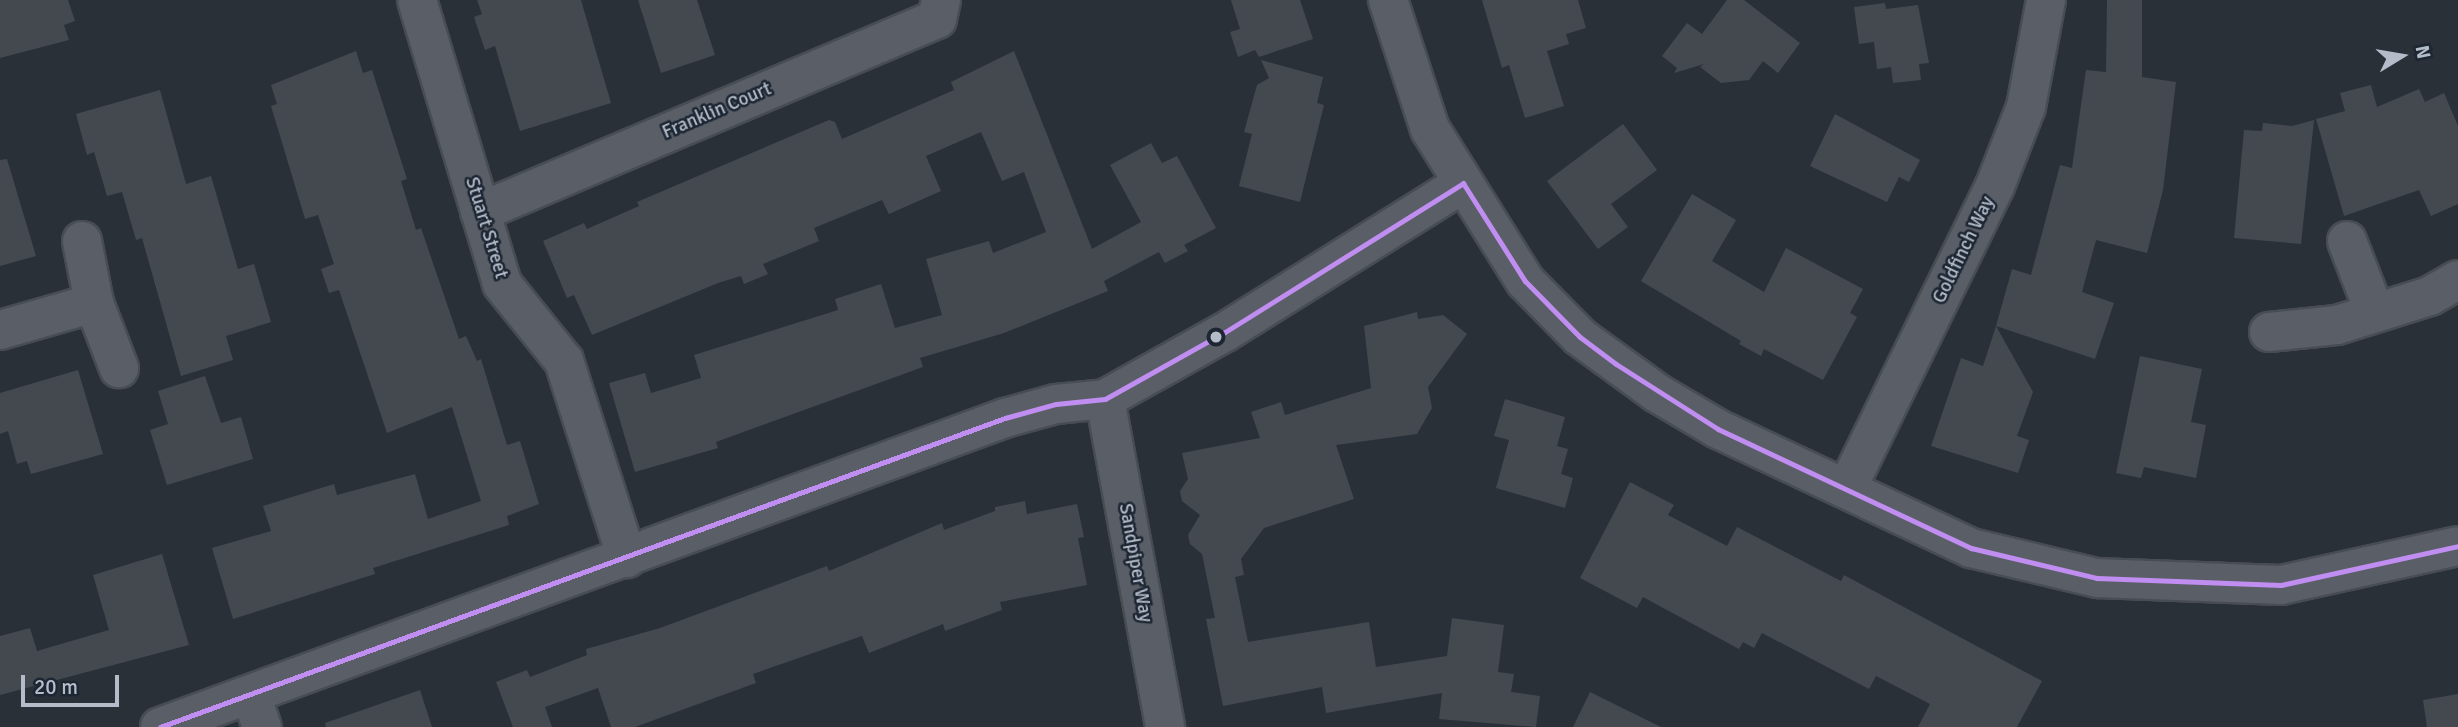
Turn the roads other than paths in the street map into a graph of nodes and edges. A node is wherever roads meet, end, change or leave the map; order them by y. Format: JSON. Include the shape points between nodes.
{"nodes":[{"id":1,"x":417,"y":0,"type":"edge"},
{"id":2,"x":941,"y":0,"type":"edge"},
{"id":3,"x":1388,"y":0,"type":"edge"},
{"id":4,"x":2046,"y":0,"type":"edge"},
{"id":5,"x":1463,"y":183,"type":"junction"},
{"id":6,"x":480,"y":212,"type":"junction"},
{"id":7,"x":2347,"y":240,"type":"dead end"},
{"id":8,"x":82,"y":241,"type":"dead end"},
{"id":9,"x":2458,"y":280,"type":"edge"},
{"id":10,"x":94,"y":303,"type":"junction"},
{"id":11,"x":2375,"y":313,"type":"junction"},
{"id":12,"x":0,"y":330,"type":"edge"},
{"id":13,"x":2269,"y":332,"type":"dead end"},
{"id":14,"x":119,"y":368,"type":"dead end"},
{"id":15,"x":1105,"y":399,"type":"junction"},
{"id":16,"x":1847,"y":488,"type":"junction"},
{"id":17,"x":2458,"y":546,"type":"edge"},
{"id":18,"x":627,"y":558,"type":"junction"},
{"id":19,"x":257,"y":712,"type":"edge"},
{"id":20,"x":160,"y":727,"type":"edge"},
{"id":21,"x":1165,"y":727,"type":"edge"}],
"edges":[{"from":1,"to":6,"type":"street","name":"Stuart Street"},
{"from":2,"to":6,"type":"street","name":"Franklin Court","via":[[937,19]]},
{"from":3,"to":5,"type":"street","via":[[1430,129]]},
{"from":4,"to":16,"type":"street","name":"Goldfinch Way","via":[[2026,107],[1995,186]]},
{"from":5,"to":15,"type":"street","via":[[1237,325]]},
{"from":5,"to":16,"type":"street","via":[[1525,281],[1580,337],[1687,412]]},
{"from":6,"to":18,"type":"street","name":"Stuart Street","via":[[502,284],[564,361]]},
{"from":7,"to":11,"type":"street"},
{"from":8,"to":10,"type":"street"},
{"from":9,"to":11,"type":"street","via":[[2430,296]]},
{"from":10,"to":12,"type":"street"},
{"from":10,"to":14,"type":"street"},
{"from":11,"to":13,"type":"street","via":[[2337,325]]},
{"from":15,"to":18,"type":"street","via":[[1056,404],[1005,418]]},
{"from":15,"to":21,"type":"street","name":"Sandpiper Way"},
{"from":16,"to":17,"type":"street","via":[[1971,548],[2084,576],[2145,583],[2280,585]]},
{"from":18,"to":19,"type":"street"},
{"from":19,"to":20,"type":"street"}]}
